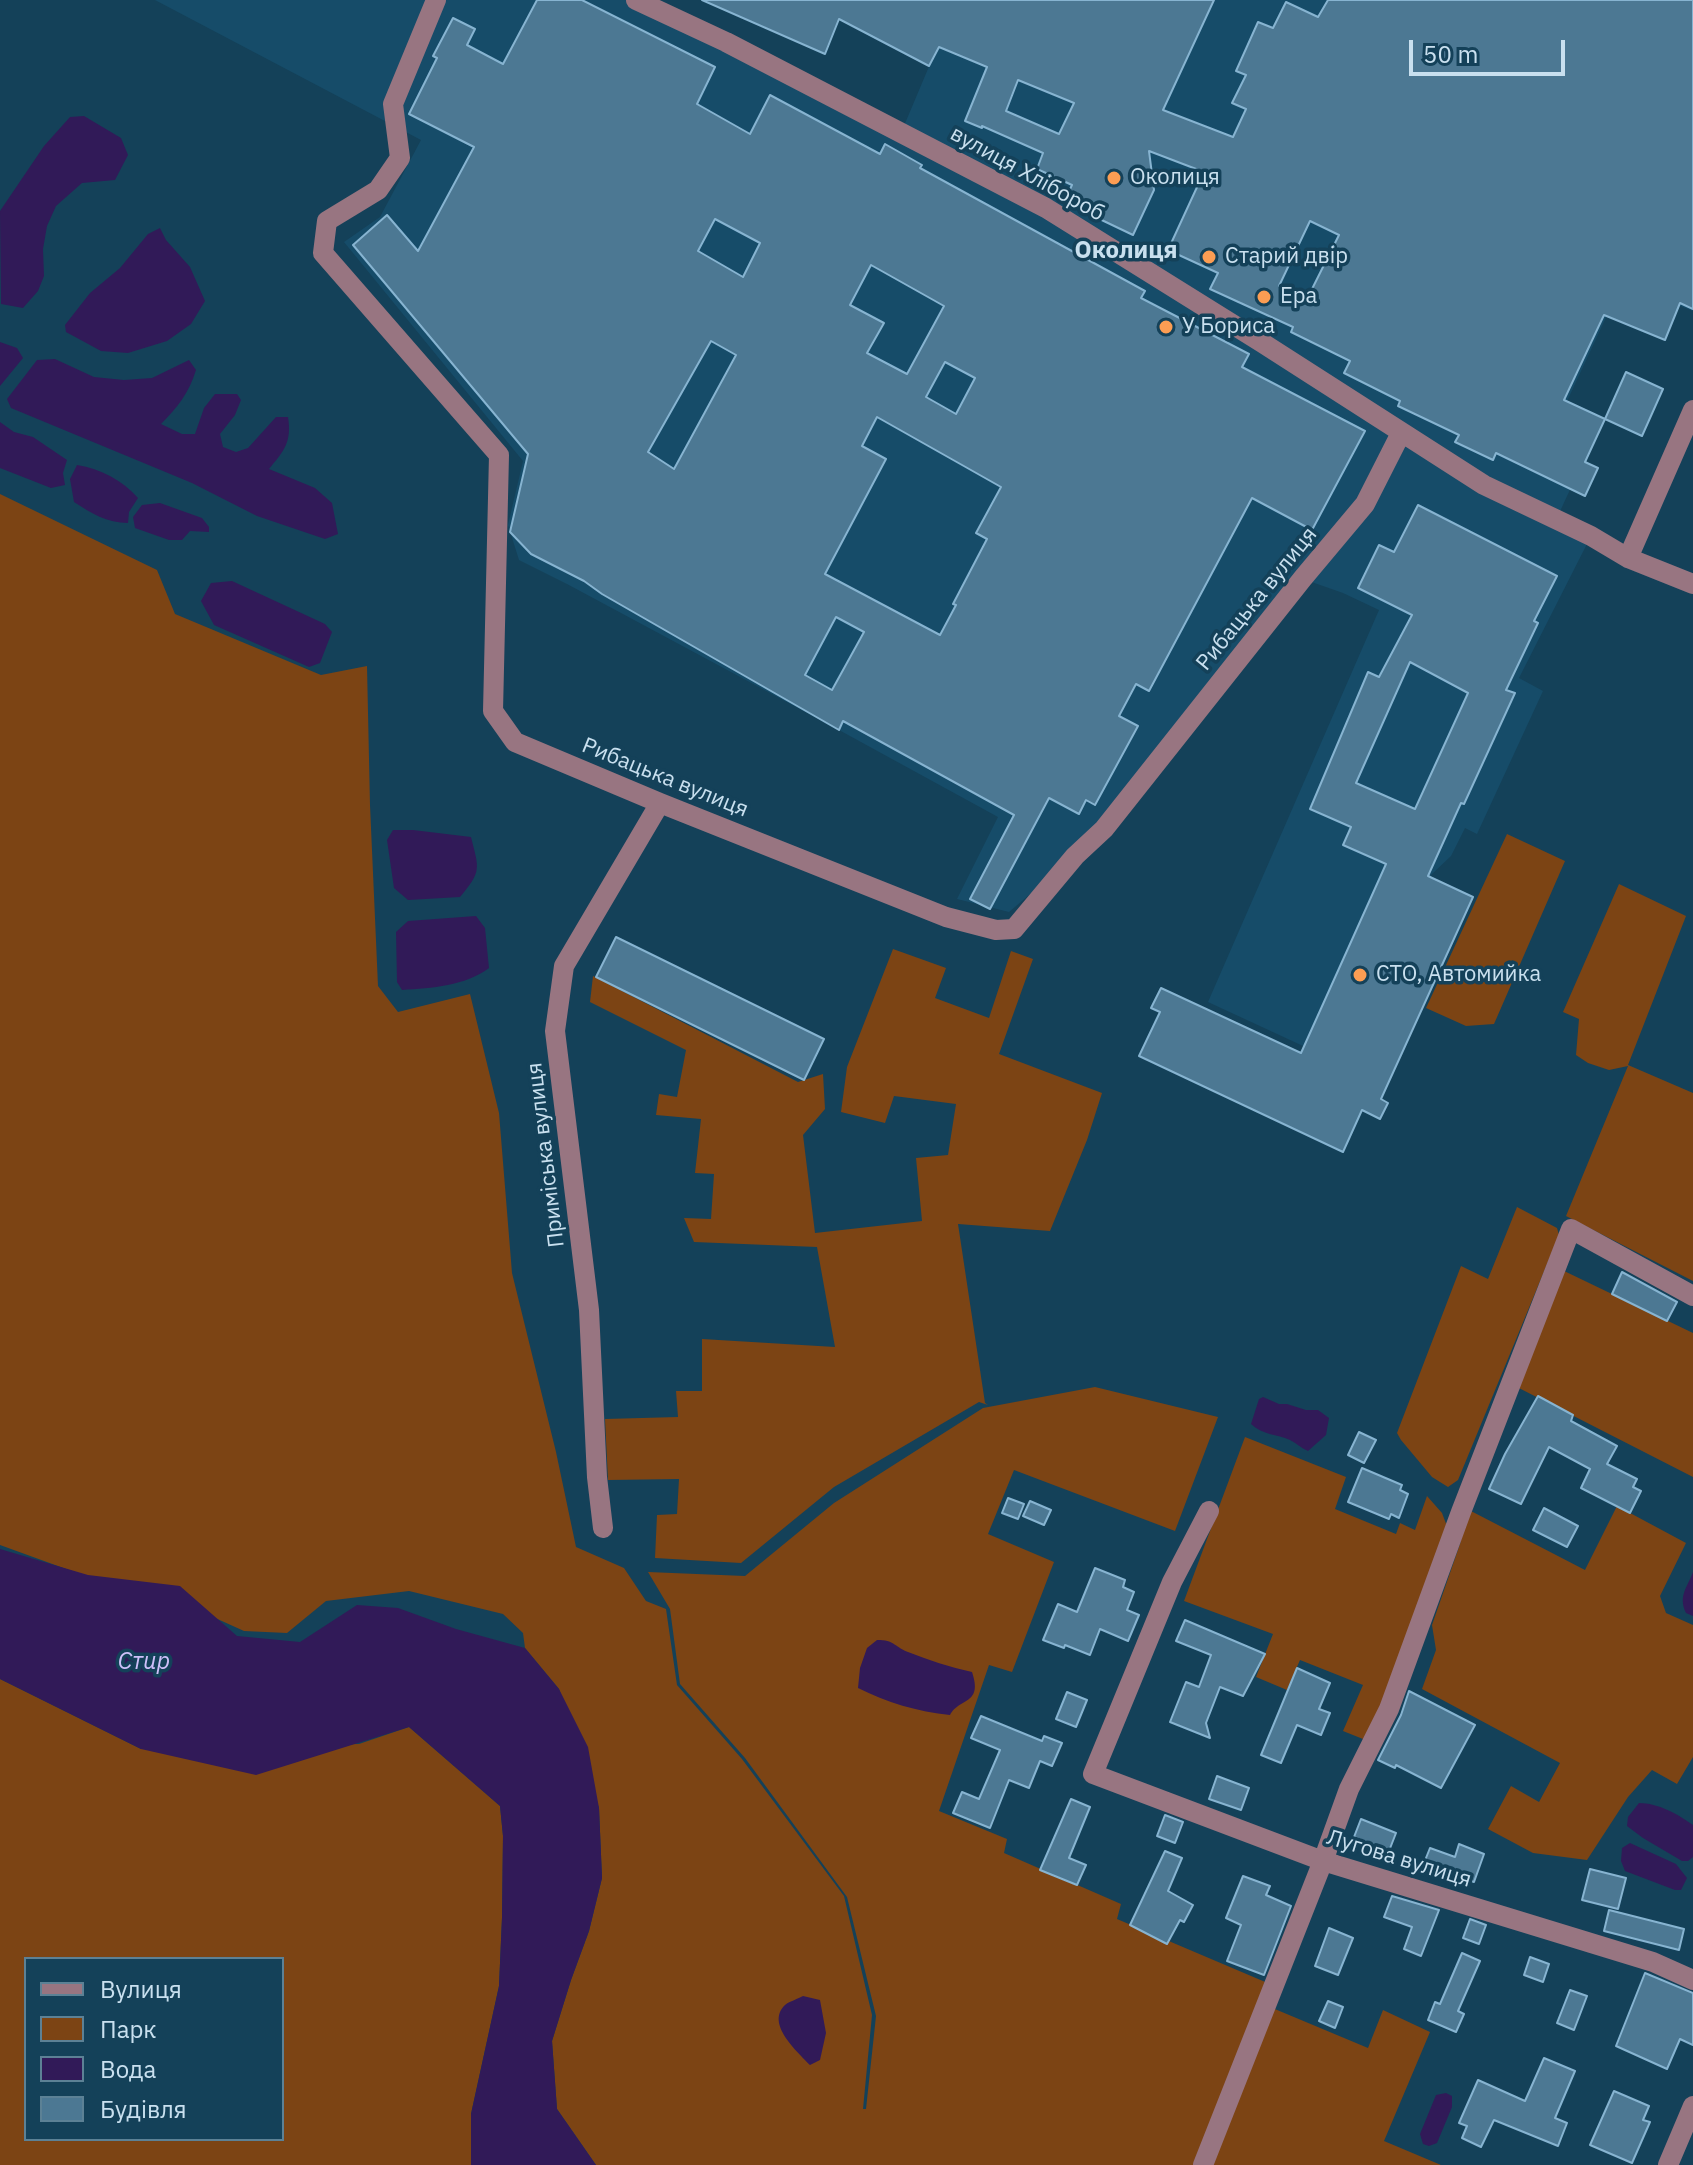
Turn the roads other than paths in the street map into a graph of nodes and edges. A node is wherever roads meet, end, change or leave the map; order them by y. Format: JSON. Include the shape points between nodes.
{"nodes":[{"id":1,"x":436,"y":0,"type":"edge"},
{"id":2,"x":636,"y":0,"type":"edge"},
{"id":3,"x":1693,"y":410,"type":"edge"},
{"id":4,"x":1401,"y":433,"type":"junction"},
{"id":5,"x":1628,"y":558,"type":"junction"},
{"id":6,"x":1693,"y":584,"type":"edge"},
{"id":7,"x":660,"y":803,"type":"junction"},
{"id":8,"x":1693,"y":1296,"type":"edge"},
{"id":9,"x":1209,"y":1511,"type":"dead end"},
{"id":10,"x":603,"y":1528,"type":"dead end"},
{"id":11,"x":1323,"y":1861,"type":"junction"},
{"id":12,"x":1693,"y":1980,"type":"edge"},
{"id":13,"x":1693,"y":2106,"type":"edge"},
{"id":14,"x":1203,"y":2165,"type":"edge"},
{"id":15,"x":1668,"y":2165,"type":"edge"}],
"edges":[{"from":1,"to":7,"type":"street","name":"Рибацька вулиця","via":[[393,104],[400,158],[378,190],[327,221],[323,253],[499,455],[493,711],[515,742]]},
{"from":2,"to":4,"type":"street","name":"вулиця Хлібороб","via":[[1046,208]]},
{"from":3,"to":5,"type":"street"},
{"from":4,"to":5,"type":"street","name":"вулиця Хлібороб","via":[[1484,485]]},
{"from":4,"to":7,"type":"street","name":"Рибацька вулиця","via":[[1365,504],[1104,829],[1014,929],[996,930],[946,917]]},
{"from":5,"to":6,"type":"street","name":"вулиця Хлібороб"},
{"from":7,"to":10,"type":"street","name":"Приміська вулиця","via":[[564,966],[555,1031],[589,1310]]},
{"from":8,"to":11,"type":"street","via":[[1571,1229],[1389,1709],[1349,1789]]},
{"from":9,"to":11,"type":"street","name":"Лугова вулиця","via":[[1172,1582],[1093,1774]]},
{"from":11,"to":12,"type":"street","name":"Лугова вулиця","via":[[1653,1962]]},
{"from":11,"to":14,"type":"street"},
{"from":13,"to":15,"type":"street"}]}
